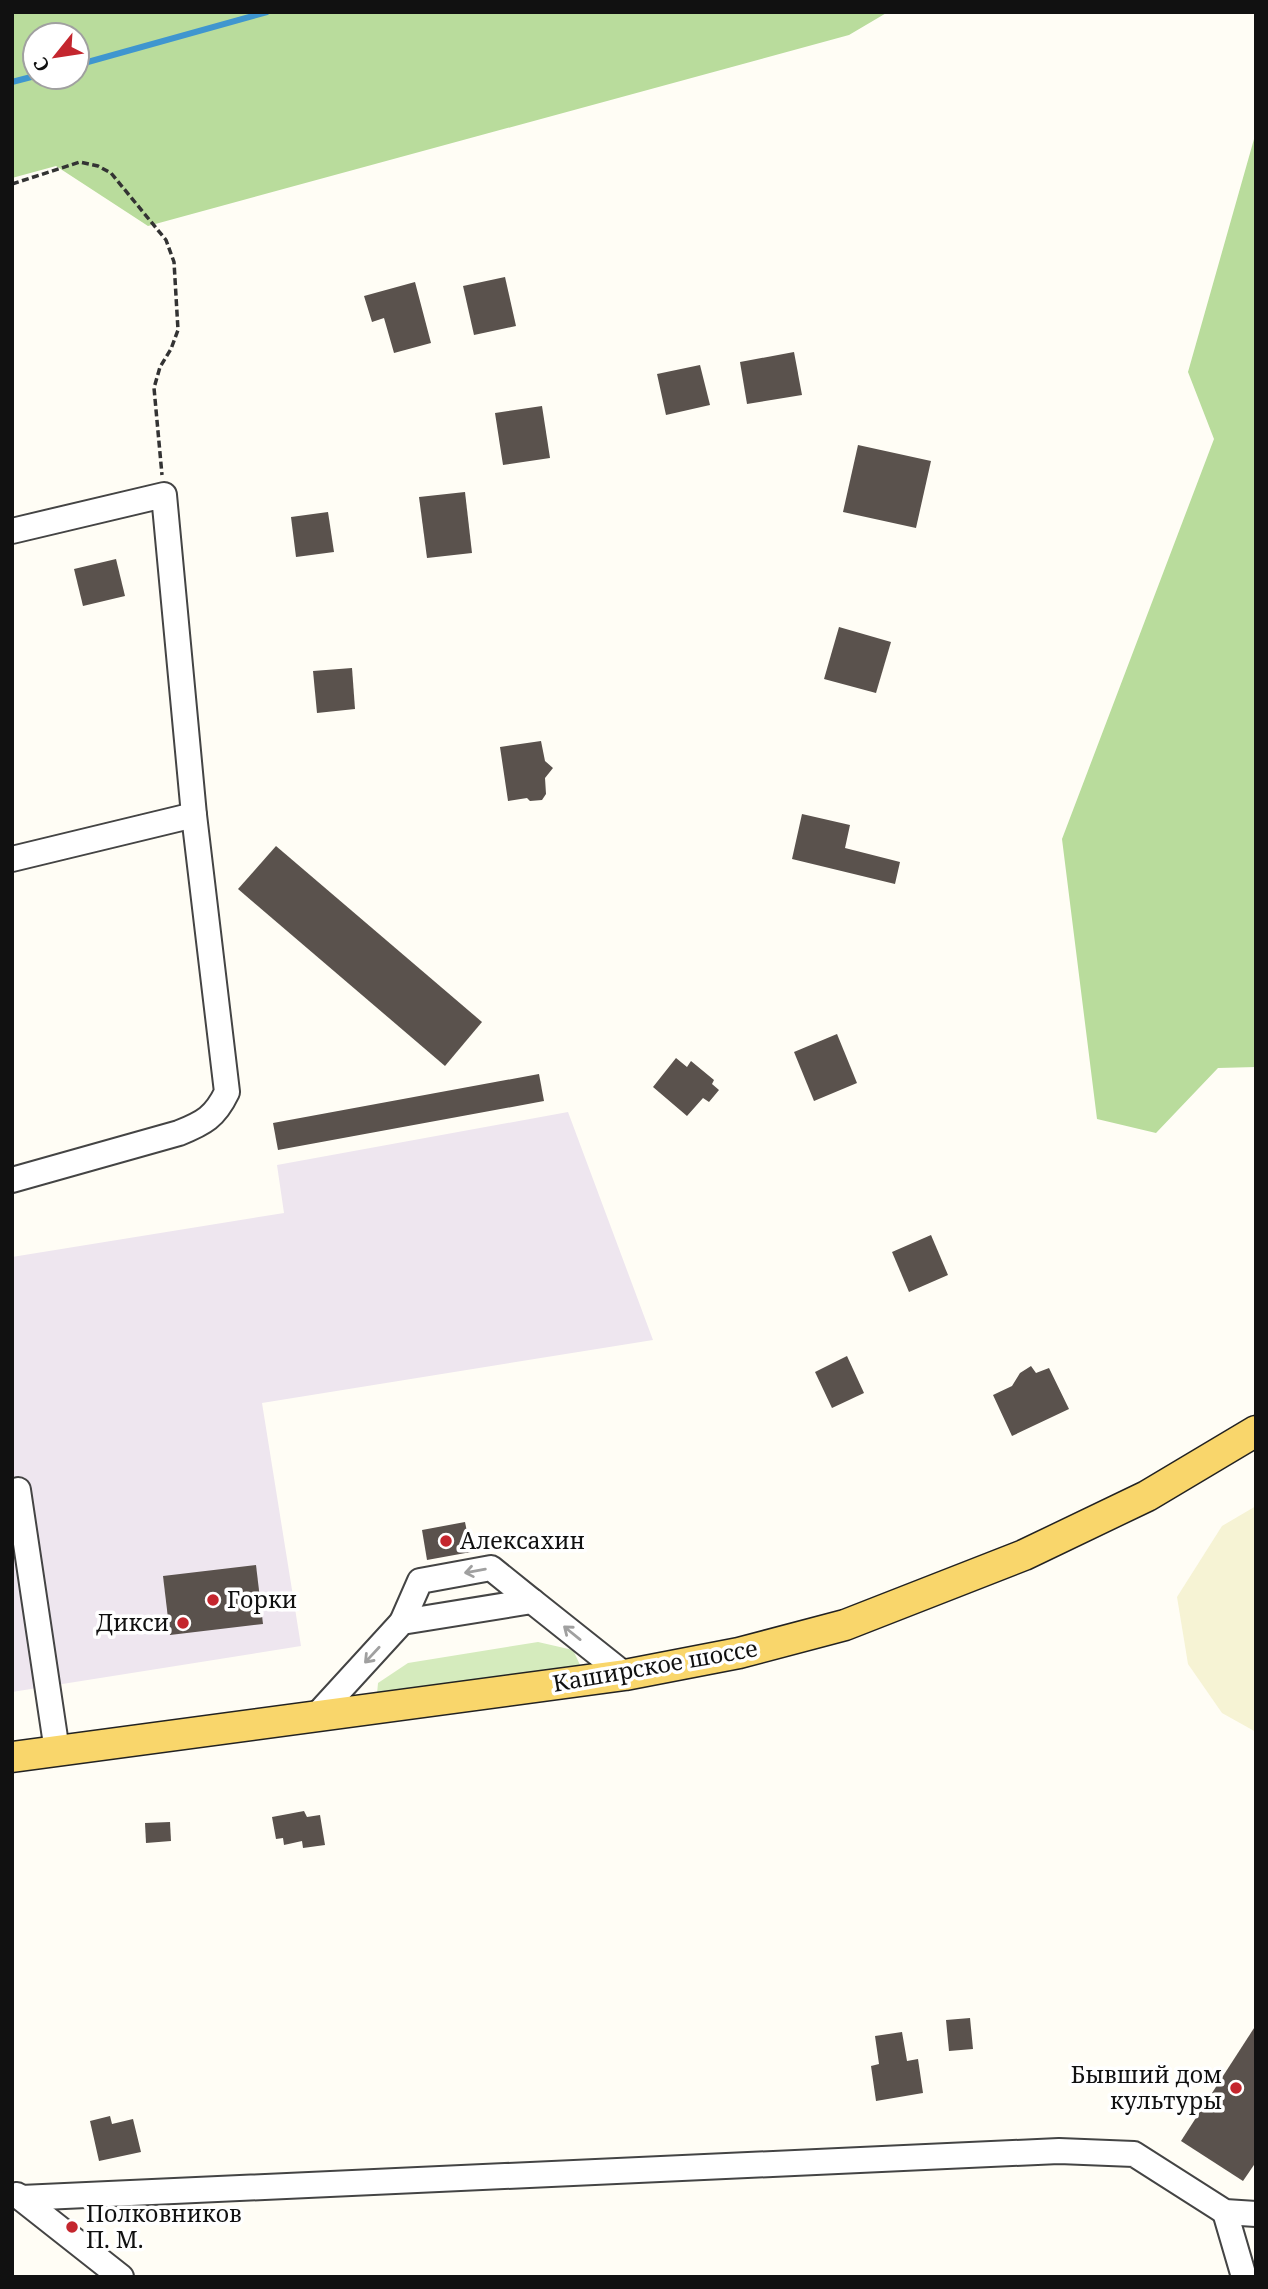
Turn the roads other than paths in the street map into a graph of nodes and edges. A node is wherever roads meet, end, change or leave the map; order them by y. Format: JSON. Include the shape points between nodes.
{"nodes":[{"id":1,"x":12,"y":531,"type":"edge"},
{"id":2,"x":194,"y":815,"type":"junction"},
{"id":3,"x":12,"y":859,"type":"edge"},
{"id":4,"x":12,"y":1181,"type":"edge"},
{"id":5,"x":1256,"y":1431,"type":"edge"},
{"id":6,"x":18,"y":1490,"type":"dead end"},
{"id":7,"x":532,"y":1601,"type":"junction"},
{"id":8,"x":402,"y":1622,"type":"junction"},
{"id":9,"x":625,"y":1675,"type":"junction"},
{"id":10,"x":316,"y":1716,"type":"junction"},
{"id":11,"x":57,"y":1751,"type":"junction"},
{"id":12,"x":12,"y":1757,"type":"edge"},
{"id":13,"x":17,"y":2194,"type":"edge"},
{"id":14,"x":1225,"y":2213,"type":"junction"},
{"id":15,"x":1256,"y":2214,"type":"edge"},
{"id":16,"x":121,"y":2277,"type":"edge"},
{"id":17,"x":1244,"y":2277,"type":"edge"}],
"edges":[{"from":1,"to":2,"type":"street","via":[[164,495]]},
{"from":2,"to":3,"type":"street"},
{"from":2,"to":4,"type":"street","via":[[227,1092],[220,1107],[203,1124],[179,1133]]},
{"from":5,"to":9,"type":"main road","name":"Каширское шоссе","via":[[1147,1496],[956,1583],[845,1625],[739,1653]]},
{"from":6,"to":11,"type":"street"},
{"from":7,"to":8,"type":"street"},
{"from":7,"to":8,"type":"street","one_way":true,"via":[[491,1569],[480,1570],[420,1581]]},
{"from":9,"to":7,"type":"street","one_way":true},
{"from":8,"to":10,"type":"street","one_way":true},
{"from":9,"to":10,"type":"main road","name":"Каширское шоссе"},
{"from":10,"to":11,"type":"main road","name":"Каширское шоссе"},
{"from":11,"to":12,"type":"main road","name":"Каширское шоссе"},
{"from":13,"to":14,"type":"street","via":[[1059,2151],[1134,2154]]},
{"from":13,"to":16,"type":"street"},
{"from":14,"to":15,"type":"street"},
{"from":14,"to":17,"type":"street"}]}
